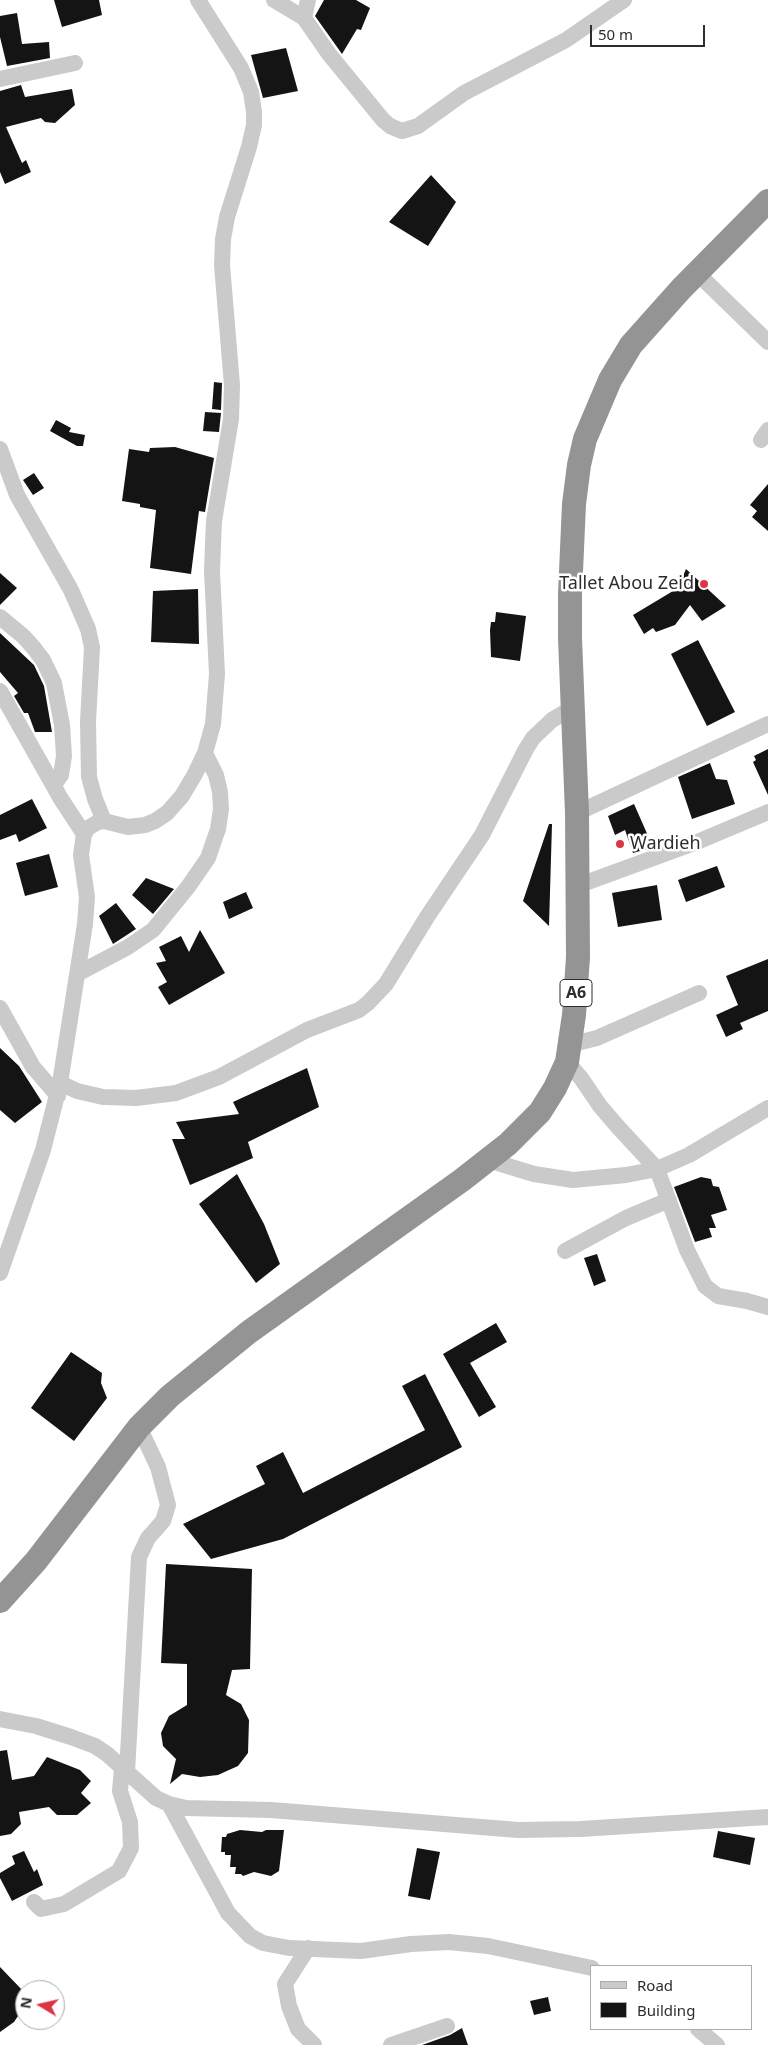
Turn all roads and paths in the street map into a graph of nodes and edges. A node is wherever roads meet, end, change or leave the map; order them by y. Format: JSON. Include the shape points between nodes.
{"nodes":[{"id":1,"x":198,"y":0,"type":"edge"},
{"id":2,"x":274,"y":0,"type":"edge"},
{"id":3,"x":308,"y":0,"type":"edge"},
{"id":4,"x":624,"y":0,"type":"edge"},
{"id":5,"x":304,"y":18,"type":"junction"},
{"id":6,"x":75,"y":63,"type":"dead end"},
{"id":7,"x":0,"y":79,"type":"edge"},
{"id":8,"x":768,"y":200,"type":"edge"},
{"id":9,"x":697,"y":273,"type":"junction"},
{"id":10,"x":768,"y":342,"type":"edge"},
{"id":11,"x":0,"y":449,"type":"edge"},
{"id":12,"x":0,"y":617,"type":"edge"},
{"id":13,"x":0,"y":691,"type":"edge"},
{"id":14,"x":574,"y":707,"type":"junction"},
{"id":15,"x":768,"y":724,"type":"edge"},
{"id":16,"x":205,"y":753,"type":"junction"},
{"id":17,"x":54,"y":785,"type":"junction"},
{"id":18,"x":768,"y":812,"type":"edge"},
{"id":19,"x":577,"y":813,"type":"junction"},
{"id":20,"x":104,"y":820,"type":"junction"},
{"id":21,"x":84,"y":834,"type":"junction"},
{"id":22,"x":577,"y":886,"type":"junction"},
{"id":23,"x":79,"y":973,"type":"junction"},
{"id":24,"x":699,"y":994,"type":"dead end"},
{"id":25,"x":0,"y":1008,"type":"edge"},
{"id":26,"x":568,"y":1054,"type":"junction"},
{"id":27,"x":59,"y":1090,"type":"junction"},
{"id":28,"x":768,"y":1108,"type":"edge"},
{"id":29,"x":488,"y":1160,"type":"junction"},
{"id":30,"x":657,"y":1169,"type":"junction"},
{"id":31,"x":669,"y":1200,"type":"junction"},
{"id":32,"x":565,"y":1251,"type":"dead end"},
{"id":33,"x":0,"y":1273,"type":"edge"},
{"id":34,"x":768,"y":1307,"type":"edge"},
{"id":35,"x":140,"y":1427,"type":"junction"},
{"id":36,"x":0,"y":1601,"type":"edge"},
{"id":37,"x":0,"y":1719,"type":"edge"},
{"id":38,"x":124,"y":1770,"type":"junction"},
{"id":39,"x":169,"y":1804,"type":"junction"},
{"id":40,"x":768,"y":1817,"type":"edge"},
{"id":41,"x":34,"y":1902,"type":"dead end"},
{"id":42,"x":308,"y":1948,"type":"junction"},
{"id":43,"x":590,"y":1968,"type":"edge"},
{"id":44,"x":447,"y":2026,"type":"dead end"},
{"id":45,"x":699,"y":2030,"type":"edge"},
{"id":46,"x":314,"y":2045,"type":"edge"},
{"id":47,"x":391,"y":2045,"type":"edge"},
{"id":48,"x":717,"y":2045,"type":"edge"}],
"edges":[{"from":1,"to":16,"type":"street","via":[[241,68],[251,92],[254,112],[249,147],[226,217],[223,239],[232,384],[231,419],[212,544],[217,696]]},
{"from":2,"to":5,"type":"street"},
{"from":3,"to":5,"type":"street"},
{"from":4,"to":5,"type":"street","via":[[566,40],[464,93],[418,126],[402,131],[383,120]]},
{"from":6,"to":7,"type":"street"},
{"from":8,"to":9,"type":"highway","number":"A6"},
{"from":9,"to":10,"type":"street"},
{"from":9,"to":14,"type":"highway","number":"A6","via":[[631,346],[610,380],[585,438],[574,504],[570,638]]},
{"from":11,"to":20,"type":"street","via":[[17,495],[71,590],[88,629],[92,647],[89,777],[94,799]]},
{"from":12,"to":17,"type":"street","via":[[33,647],[54,683],[64,756],[61,775]]},
{"from":13,"to":17,"type":"street"},
{"from":14,"to":19,"type":"highway","number":"A6"},
{"from":14,"to":27,"type":"street","via":[[552,720],[533,738],[482,835],[386,984],[368,1004],[307,1030],[219,1077],[176,1093],[136,1098]]},
{"from":15,"to":19,"type":"street"},
{"from":16,"to":20,"type":"street","via":[[182,796],[155,821],[128,827]]},
{"from":16,"to":23,"type":"street","via":[[216,775],[221,809],[208,858],[153,930]]},
{"from":17,"to":21,"type":"street"},
{"from":18,"to":22,"type":"street"},
{"from":19,"to":22,"type":"highway","number":"A6"},
{"from":20,"to":21,"type":"street","via":[[92,825]]},
{"from":21,"to":23,"type":"street","via":[[81,854],[86,906]]},
{"from":22,"to":26,"type":"highway","number":"A6","via":[[576,993]]},
{"from":23,"to":27,"type":"street"},
{"from":24,"to":26,"type":"street","via":[[603,1035]]},
{"from":25,"to":27,"type":"street","via":[[43,1081]]},
{"from":26,"to":29,"type":"highway","number":"A6","via":[[555,1088],[540,1112]]},
{"from":26,"to":30,"type":"street","via":[[606,1114]]},
{"from":27,"to":33,"type":"street","via":[[43,1150]]},
{"from":28,"to":30,"type":"street","via":[[689,1155]]},
{"from":29,"to":30,"type":"street","via":[[534,1174],[572,1180]]},
{"from":29,"to":35,"type":"highway","number":"A6","via":[[206,1366]]},
{"from":30,"to":31,"type":"street"},
{"from":31,"to":32,"type":"street","via":[[626,1218]]},
{"from":31,"to":34,"type":"street","via":[[687,1250],[705,1286],[718,1296]]},
{"from":35,"to":36,"type":"highway","number":"A6","via":[[36,1561]]},
{"from":35,"to":38,"type":"street","via":[[158,1467],[168,1505],[163,1522],[148,1538],[139,1557]]},
{"from":37,"to":38,"type":"street","via":[[83,1741],[107,1754]]},
{"from":38,"to":39,"type":"street","via":[[147,1792]]},
{"from":38,"to":41,"type":"street","via":[[120,1792],[130,1822],[131,1848],[119,1871],[64,1904],[41,1909]]},
{"from":39,"to":40,"type":"street","via":[[186,1808],[271,1810],[518,1830]]},
{"from":39,"to":42,"type":"street","via":[[218,1896],[238,1926],[263,1943]]},
{"from":42,"to":43,"type":"street","via":[[361,1951],[449,1942],[488,1946]]},
{"from":42,"to":46,"type":"street","via":[[285,1984],[298,2029]]},
{"from":44,"to":47,"type":"street"},
{"from":45,"to":48,"type":"street"}]}
